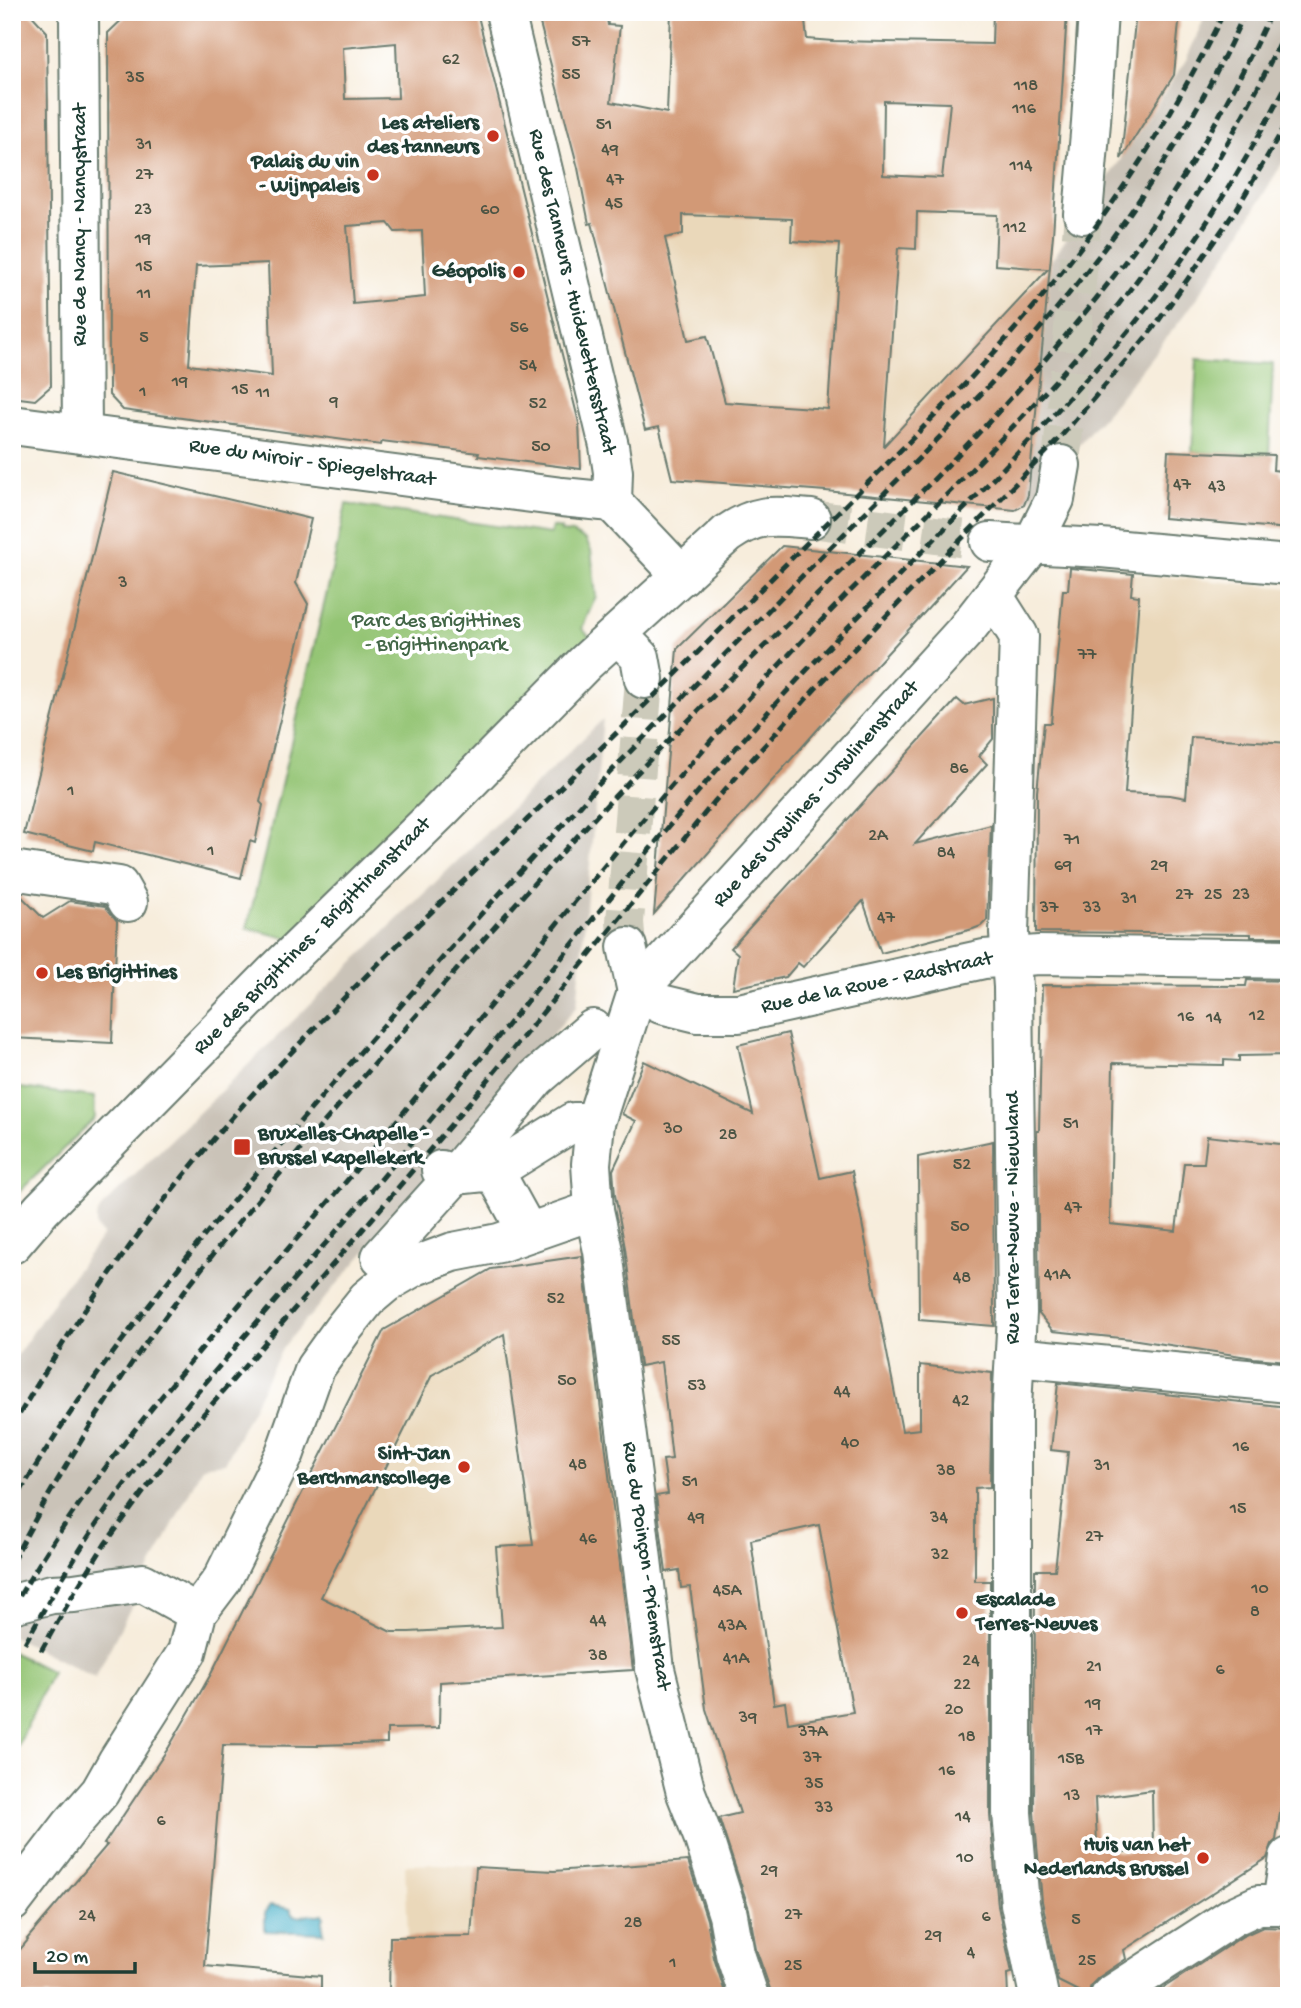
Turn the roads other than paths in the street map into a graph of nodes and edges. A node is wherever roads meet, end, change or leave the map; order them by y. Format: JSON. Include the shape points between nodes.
{"nodes":[{"id":1,"x":505,"y":12,"type":"edge"},
{"id":2,"x":1098,"y":12,"type":"edge"},
{"id":3,"x":79,"y":14,"type":"edge"},
{"id":4,"x":1083,"y":214,"type":"tunnel mouth"},
{"id":5,"x":12,"y":425,"type":"edge"},
{"id":6,"x":82,"y":433,"type":"junction"},
{"id":7,"x":1061,"y":465,"type":"tunnel mouth"},
{"id":8,"x":612,"y":502,"type":"junction"},
{"id":9,"x":811,"y":519,"type":"tunnel mouth"},
{"id":10,"x":990,"y":542,"type":"tunnel mouth"},
{"id":11,"x":1032,"y":545,"type":"junction"},
{"id":12,"x":1289,"y":565,"type":"edge"},
{"id":13,"x":682,"y":576,"type":"junction"},
{"id":14,"x":993,"y":595,"type":"junction"},
{"id":15,"x":618,"y":635,"type":"junction"},
{"id":16,"x":645,"y":678,"type":"tunnel mouth"},
{"id":17,"x":12,"y":870,"type":"edge"},
{"id":18,"x":128,"y":902,"type":"dead end"},
{"id":19,"x":628,"y":947,"type":"tunnel mouth"},
{"id":20,"x":1011,"y":957,"type":"junction"},
{"id":21,"x":1289,"y":959,"type":"edge"},
{"id":22,"x":637,"y":992,"type":"junction"},
{"id":23,"x":593,"y":1029,"type":"dead end"},
{"id":24,"x":585,"y":1122,"type":"dead end"},
{"id":25,"x":494,"y":1171,"type":"junction"},
{"id":26,"x":446,"y":1172,"type":"junction"},
{"id":27,"x":594,"y":1210,"type":"junction"},
{"id":28,"x":521,"y":1220,"type":"dead end"},
{"id":29,"x":12,"y":1244,"type":"edge"},
{"id":30,"x":381,"y":1257,"type":"dead end"},
{"id":31,"x":1015,"y":1357,"type":"junction"},
{"id":32,"x":1289,"y":1383,"type":"edge"},
{"id":33,"x":16,"y":1603,"type":"dead end"},
{"id":34,"x":197,"y":1613,"type":"junction"},
{"id":35,"x":1289,"y":1857,"type":"edge"},
{"id":36,"x":12,"y":1902,"type":"edge"},
{"id":37,"x":1285,"y":1905,"type":"edge"},
{"id":38,"x":749,"y":1996,"type":"edge"},
{"id":39,"x":1039,"y":1996,"type":"edge"},
{"id":40,"x":1110,"y":1996,"type":"edge"}],
"edges":[{"from":1,"to":8,"type":"street","name":"Rue des Tanneurs - Huidevettersstraat","via":[[609,446]]},
{"from":2,"to":4,"type":"street"},
{"from":3,"to":6,"type":"street","name":"Rue de Nancy - Nancystraat"},
{"from":5,"to":6,"type":"street","name":"Rue du Miroir - Spiegelstraat"},
{"from":6,"to":8,"type":"street","name":"Rue du Miroir - Spiegelstraat"},
{"from":7,"to":11,"type":"street","via":[[1055,499]]},
{"from":8,"to":13,"type":"street"},
{"from":9,"to":13,"type":"street","via":[[778,516],[744,522]]},
{"from":10,"to":11,"type":"street"},
{"from":11,"to":12,"type":"street"},
{"from":11,"to":14,"type":"street"},
{"from":13,"to":15,"type":"street"},
{"from":14,"to":20,"type":"street","name":"Rue Terre-Neuve - Nieuwland","via":[[1019,636]]},
{"from":14,"to":22,"type":"street","name":"Rue des Ursulines - Ursulinenstraat"},
{"from":15,"to":16,"type":"street","via":[[640,657]]},
{"from":15,"to":29,"type":"street","name":"Rue des Brigittines - Brigittinenstraat","via":[[274,973]]},
{"from":17,"to":18,"type":"street","via":[[119,886]]},
{"from":19,"to":22,"type":"street"},
{"from":20,"to":21,"type":"street","name":"Rue de la Roue - Radstraat"},
{"from":20,"to":22,"type":"street","name":"Rue de la Roue - Radstraat","via":[[739,1013],[698,1013],[661,1004]]},
{"from":20,"to":31,"type":"street","name":"Rue Terre-Neuve - Nieuwland"},
{"from":22,"to":27,"type":"street","name":"Rue du Poinçon - Priemstraat","via":[[595,1123]]},
{"from":23,"to":26,"type":"street","via":[[536,1077]]},
{"from":24,"to":25,"type":"street","via":[[573,1122]]},
{"from":25,"to":26,"type":"street"},
{"from":25,"to":28,"type":"street"},
{"from":26,"to":30,"type":"street"},
{"from":27,"to":34,"type":"street","via":[[415,1266],[367,1300],[315,1368],[285,1453],[222,1580]]},
{"from":27,"to":38,"type":"street","name":"Rue du Poinçon - Priemstraat","via":[[655,1669],[687,1793],[728,1915]]},
{"from":31,"to":32,"type":"street"},
{"from":31,"to":39,"type":"street","name":"Rue Terre-Neuve - Nieuwland","via":[[1012,1813],[1020,1904]]},
{"from":33,"to":34,"type":"street","via":[[143,1583]]},
{"from":34,"to":36,"type":"street","via":[[187,1652],[100,1792]]},
{"from":35,"to":37,"type":"street"},
{"from":37,"to":40,"type":"street","via":[[1258,1905],[1233,1917]]}]}
